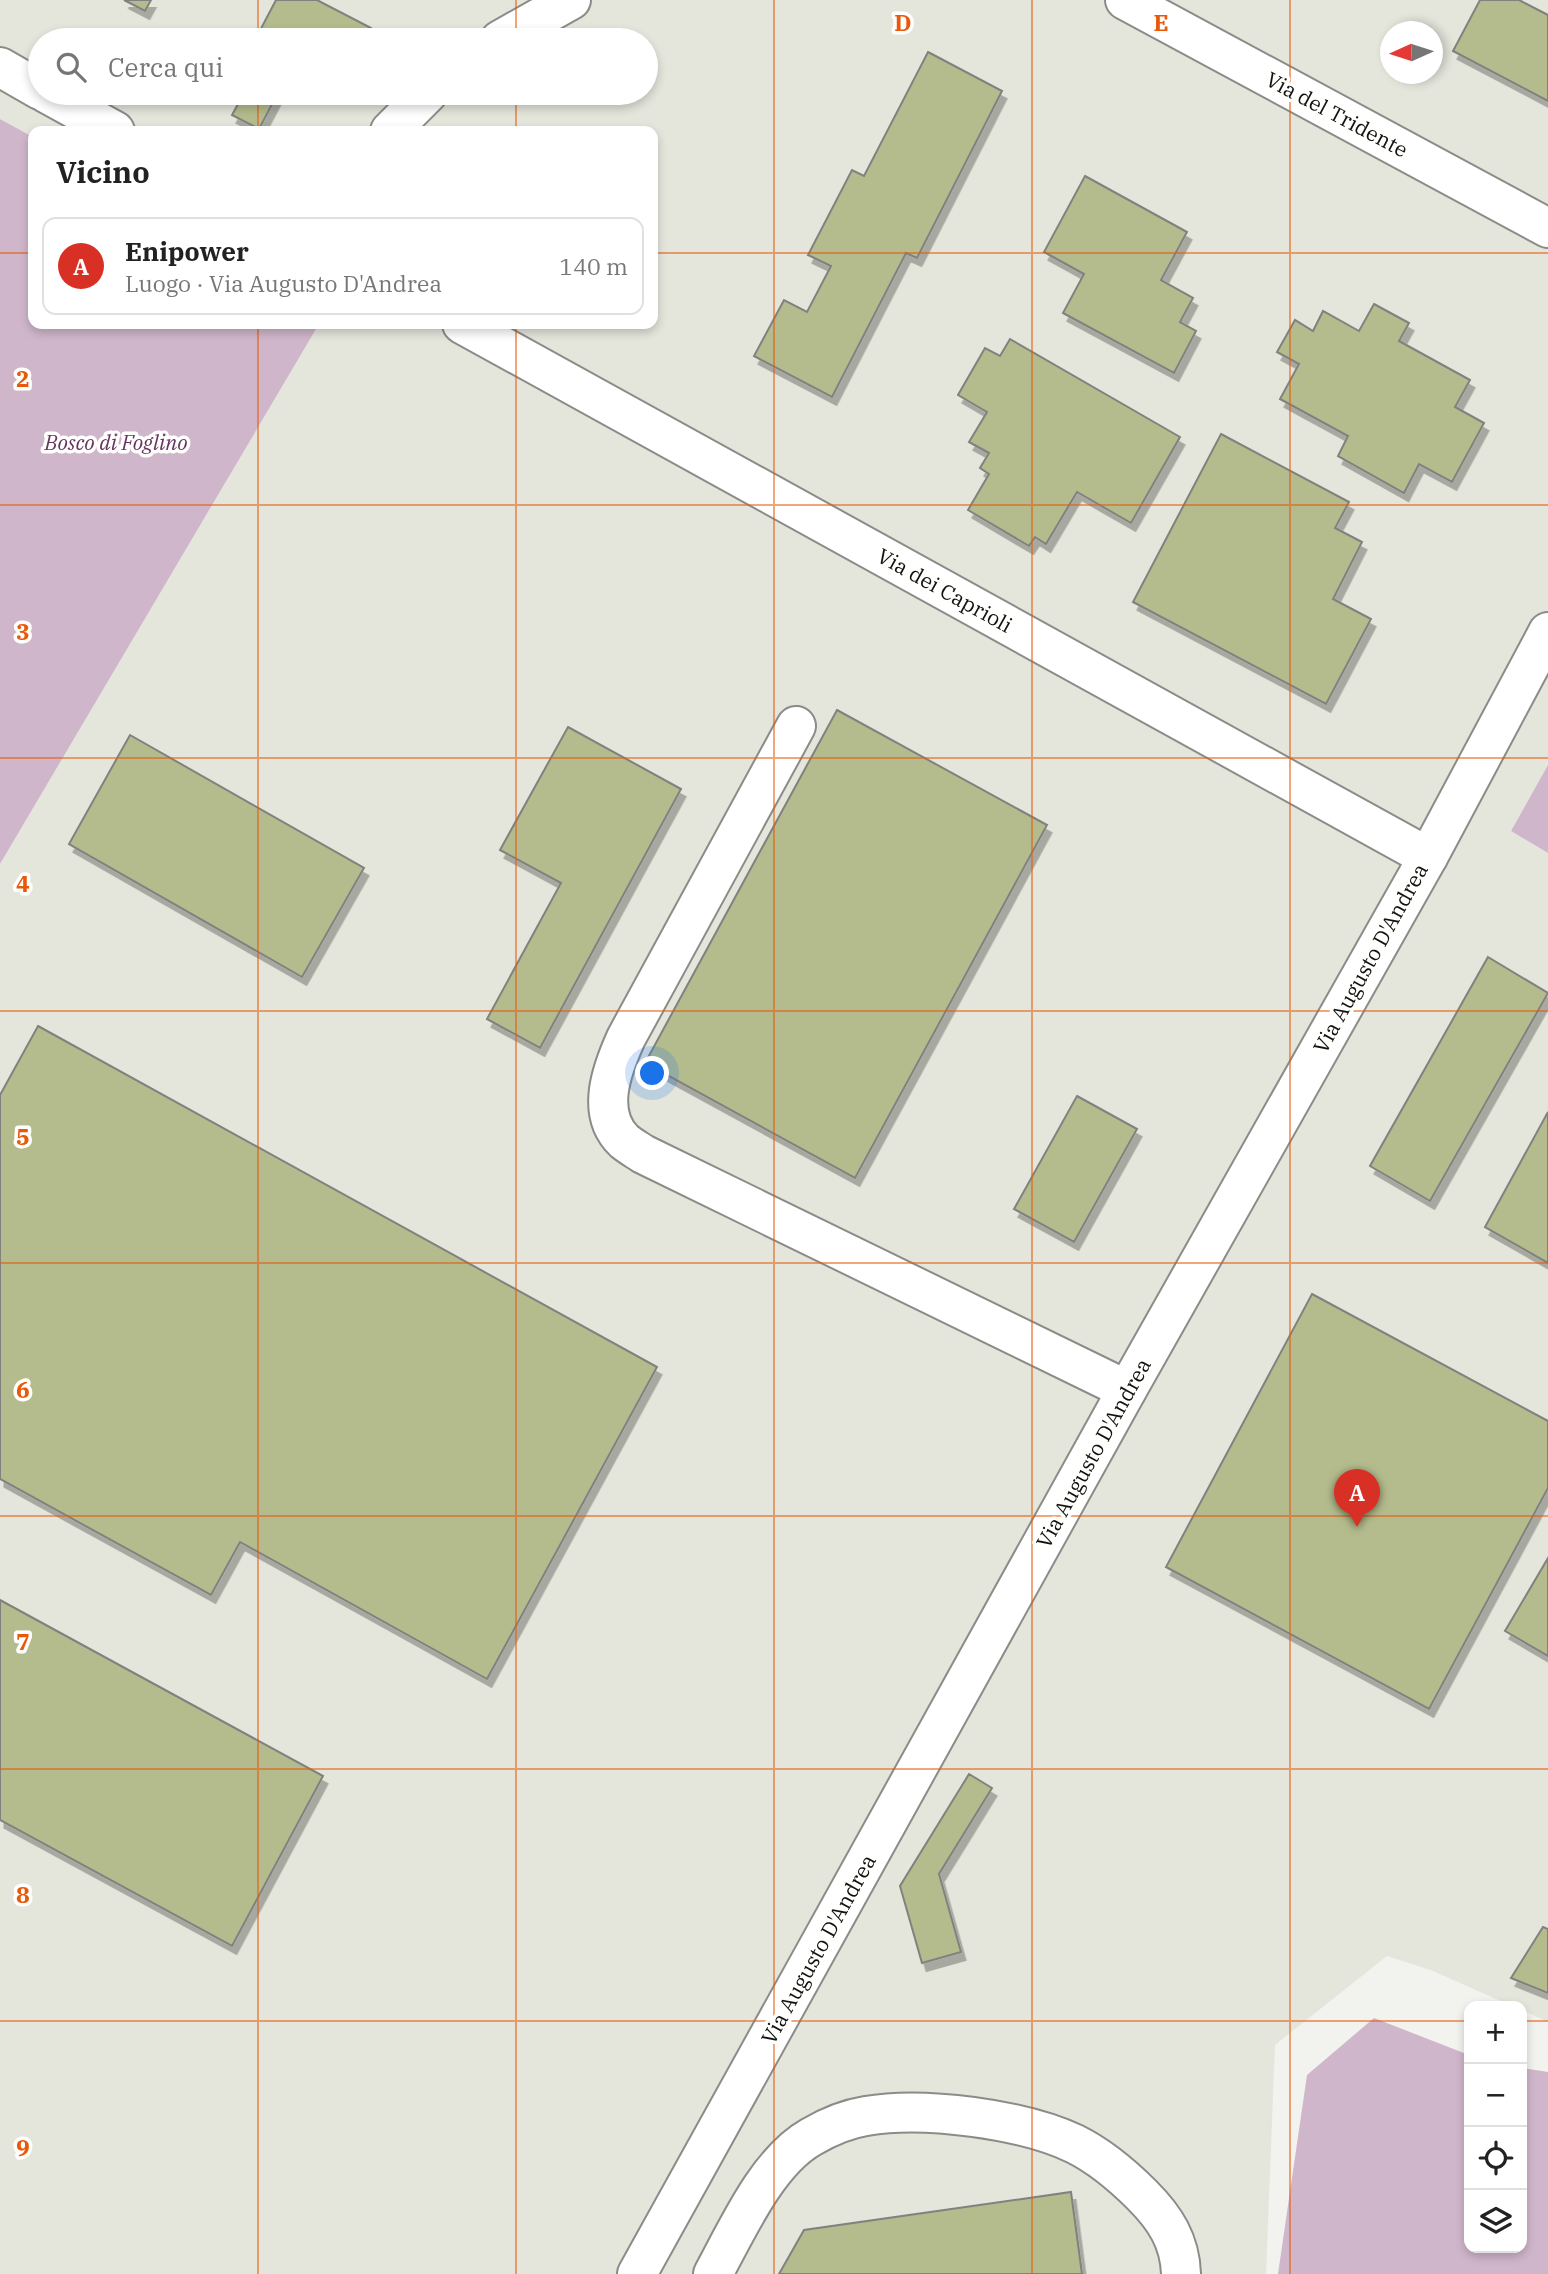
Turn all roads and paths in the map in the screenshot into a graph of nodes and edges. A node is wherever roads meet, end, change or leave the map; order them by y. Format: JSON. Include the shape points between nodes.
{"nodes":[{"id":1,"x":570,"y":0,"type":"edge"},
{"id":2,"x":1125,"y":0,"type":"edge"},
{"id":3,"x":521,"y":28,"type":"edge"},
{"id":4,"x":0,"y":67,"type":"edge"},
{"id":5,"x":28,"y":83,"type":"edge"},
{"id":6,"x":68,"y":105,"type":"edge"},
{"id":7,"x":416,"y":105,"type":"edge"},
{"id":8,"x":106,"y":126,"type":"edge"},
{"id":9,"x":395,"y":126,"type":"edge"},
{"id":10,"x":1548,"y":228,"type":"edge"},
{"id":11,"x":472,"y":329,"type":"edge"},
{"id":12,"x":1548,"y":632,"type":"edge"},
{"id":13,"x":796,"y":726,"type":"dead end"},
{"id":14,"x":1428,"y":857,"type":"junction"},
{"id":15,"x":1127,"y":1390,"type":"junction"},
{"id":16,"x":637,"y":2274,"type":"edge"},
{"id":17,"x":713,"y":2274,"type":"edge"},
{"id":18,"x":1181,"y":2274,"type":"edge"}],
"edges":[{"from":1,"to":3,"type":"street"},
{"from":2,"to":10,"type":"street","name":"Via del Tridente"},
{"from":4,"to":5,"type":"street"},
{"from":6,"to":8,"type":"street"},
{"from":7,"to":9,"type":"street"},
{"from":11,"to":14,"type":"street","name":"Via dei Caprioli"},
{"from":12,"to":14,"type":"street","name":"Via Augusto D'Andrea"},
{"from":13,"to":15,"type":"street","via":[[615,1062],[609,1086],[614,1126],[624,1141],[642,1154]]},
{"from":14,"to":15,"type":"street","name":"Via Augusto D'Andrea"},
{"from":15,"to":16,"type":"street","name":"Via Augusto D'Andrea"},
{"from":17,"to":18,"type":"street","via":[[763,2188],[797,2146],[851,2120],[911,2114],[1025,2126],[1094,2154],[1129,2182],[1165,2221],[1178,2248]]}]}
